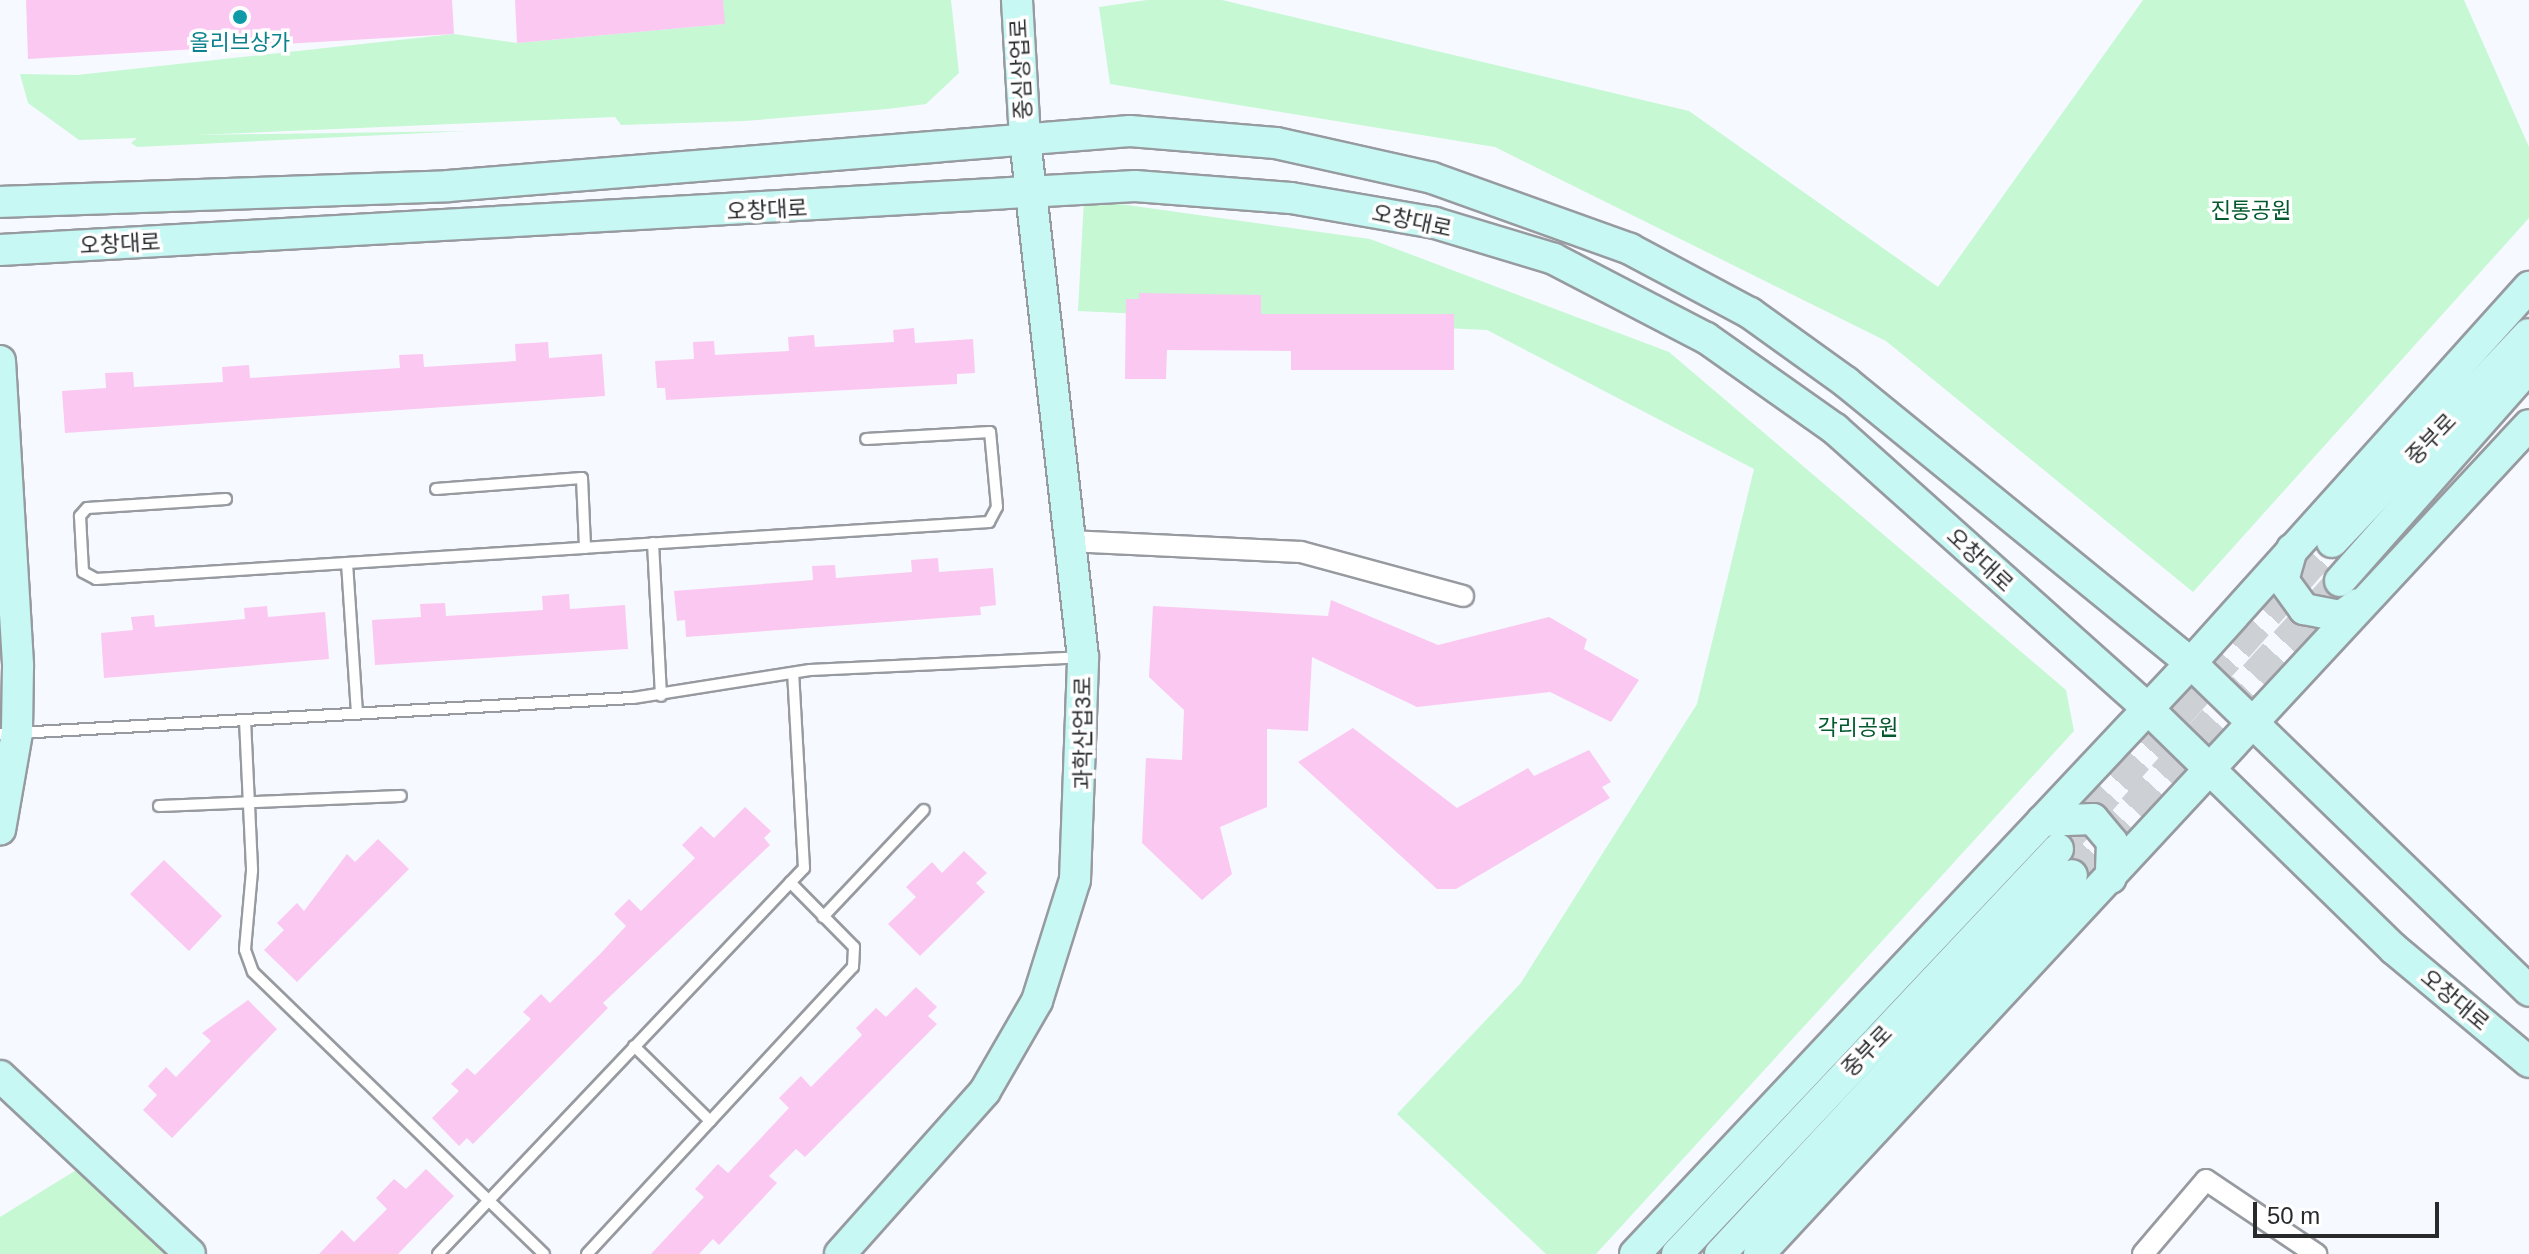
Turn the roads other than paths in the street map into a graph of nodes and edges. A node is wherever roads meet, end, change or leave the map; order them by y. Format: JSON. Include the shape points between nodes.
{"nodes":[{"id":1,"x":1017,"y":0,"type":"edge"},
{"id":2,"x":1025,"y":139,"type":"junction"},
{"id":3,"x":1031,"y":194,"type":"junction"},
{"id":4,"x":0,"y":202,"type":"edge"},
{"id":5,"x":0,"y":250,"type":"edge"},
{"id":6,"x":2529,"y":287,"type":"edge"},
{"id":7,"x":2529,"y":334,"type":"edge"},
{"id":8,"x":0,"y":361,"type":"edge"},
{"id":9,"x":2529,"y":367,"type":"edge"},
{"id":10,"x":2529,"y":425,"type":"edge"},
{"id":11,"x":866,"y":439,"type":"dead end"},
{"id":12,"x":436,"y":489,"type":"dead end"},
{"id":13,"x":226,"y":499,"type":"dead end"},
{"id":14,"x":1068,"y":541,"type":"junction"},
{"id":15,"x":2332,"y":542,"type":"tunnel mouth"},
{"id":16,"x":653,"y":543,"type":"junction"},
{"id":17,"x":2295,"y":543,"type":"junction"},
{"id":18,"x":585,"y":548,"type":"junction"},
{"id":19,"x":347,"y":563,"type":"junction"},
{"id":20,"x":2340,"y":581,"type":"tunnel mouth"},
{"id":21,"x":2372,"y":594,"type":"junction"},
{"id":22,"x":1463,"y":596,"type":"dead end"},
{"id":23,"x":1083,"y":657,"type":"junction"},
{"id":24,"x":2191,"y":663,"type":"junction"},
{"id":25,"x":793,"y":674,"type":"junction"},
{"id":26,"x":661,"y":696,"type":"junction"},
{"id":27,"x":2148,"y":709,"type":"junction"},
{"id":28,"x":357,"y":714,"type":"junction"},
{"id":29,"x":245,"y":720,"type":"junction"},
{"id":30,"x":2253,"y":724,"type":"junction"},
{"id":31,"x":9,"y":733,"type":"edge"},
{"id":32,"x":2212,"y":769,"type":"junction"},
{"id":33,"x":401,"y":796,"type":"dead end"},
{"id":34,"x":249,"y":802,"type":"junction"},
{"id":35,"x":159,"y":806,"type":"dead end"},
{"id":36,"x":924,"y":810,"type":"dead end"},
{"id":37,"x":2042,"y":821,"type":"junction"},
{"id":38,"x":0,"y":830,"type":"edge"},
{"id":39,"x":2111,"y":878,"type":"junction"},
{"id":40,"x":790,"y":882,"type":"junction"},
{"id":41,"x":823,"y":917,"type":"junction"},
{"id":42,"x":2529,"y":991,"type":"edge"},
{"id":43,"x":634,"y":1046,"type":"junction"},
{"id":44,"x":2529,"y":1062,"type":"edge"},
{"id":45,"x":0,"y":1076,"type":"edge"},
{"id":46,"x":710,"y":1121,"type":"junction"},
{"id":47,"x":488,"y":1199,"type":"junction"},
{"id":48,"x":190,"y":1254,"type":"edge"},
{"id":49,"x":438,"y":1254,"type":"edge"},
{"id":50,"x":544,"y":1254,"type":"edge"},
{"id":51,"x":587,"y":1254,"type":"edge"},
{"id":52,"x":840,"y":1254,"type":"edge"},
{"id":53,"x":1635,"y":1254,"type":"edge"},
{"id":54,"x":1677,"y":1254,"type":"edge"},
{"id":55,"x":1720,"y":1254,"type":"edge"},
{"id":56,"x":1759,"y":1254,"type":"edge"},
{"id":57,"x":2143,"y":1254,"type":"edge"},
{"id":58,"x":2316,"y":1254,"type":"edge"}],
"edges":[{"from":1,"to":2,"type":"main road","name":"중심상업로"},
{"from":2,"to":3,"type":"main road","name":"과학산업3로"},
{"from":2,"to":4,"type":"main road","name":"오창대로","via":[[448,186]]},
{"from":2,"to":24,"type":"main road","name":"오창대로","via":[[1130,131],[1276,143],[1432,178],[1630,249],[1750,313],[1846,382]]},
{"from":3,"to":5,"type":"main road","name":"오창대로"},
{"from":3,"to":14,"type":"main road","name":"과학산업3로"},
{"from":3,"to":27,"type":"main road","name":"오창대로","via":[[1135,186],[1291,198],[1435,223],[1554,259],[1706,338],[1835,429]]},
{"from":6,"to":17,"type":"main road"},
{"from":7,"to":15,"type":"main road","name":"중부로"},
{"from":8,"to":31,"type":"main road"},
{"from":9,"to":20,"type":"main road","name":"중부로"},
{"from":10,"to":21,"type":"main road"},
{"from":11,"to":16,"type":"lane","via":[[990,432],[997,507],[989,522]]},
{"from":12,"to":18,"type":"lane","via":[[582,478]]},
{"from":13,"to":19,"type":"lane","via":[[87,508],[80,516],[83,572],[96,579]]},
{"from":14,"to":22,"type":"street","via":[[1301,552]]},
{"from":14,"to":23,"type":"main road","name":"과학산업3로"},
{"from":16,"to":18,"type":"lane"},
{"from":16,"to":26,"type":"lane"},
{"from":17,"to":21,"type":"main road","via":[[2283,580],[2304,609],[2341,616]]},
{"from":17,"to":24,"type":"main road"},
{"from":18,"to":19,"type":"lane"},
{"from":19,"to":28,"type":"lane"},
{"from":21,"to":30,"type":"main road"},
{"from":23,"to":25,"type":"lane"},
{"from":23,"to":52,"type":"main road","name":"과학산업3로","via":[[1082,826],[1060,945],[985,1091]]},
{"from":24,"to":27,"type":"main road"},
{"from":24,"to":30,"type":"main road","name":"오창대로"},
{"from":25,"to":26,"type":"lane"},
{"from":25,"to":40,"type":"lane","via":[[804,868]]},
{"from":26,"to":28,"type":"lane"},
{"from":27,"to":32,"type":"main road","name":"오창대로"},
{"from":27,"to":37,"type":"main road"},
{"from":28,"to":29,"type":"lane"},
{"from":29,"to":31,"type":"lane"},
{"from":29,"to":34,"type":"lane"},
{"from":30,"to":32,"type":"main road"},
{"from":30,"to":42,"type":"main road","name":"오창대로"},
{"from":31,"to":38,"type":"main road"},
{"from":32,"to":39,"type":"main road"},
{"from":32,"to":44,"type":"main road","name":"오창대로","via":[[2394,949]]},
{"from":33,"to":34,"type":"lane"},
{"from":34,"to":35,"type":"lane"},
{"from":34,"to":47,"type":"lane","via":[[252,898],[245,950],[253,972]]},
{"from":36,"to":41,"type":"lane"},
{"from":37,"to":39,"type":"main road","via":[[2093,819],[2112,842]]},
{"from":37,"to":53,"type":"main road"},
{"from":39,"to":56,"type":"main road"},
{"from":40,"to":41,"type":"lane"},
{"from":40,"to":43,"type":"lane"},
{"from":41,"to":46,"type":"lane","via":[[854,947],[853,967]]},
{"from":43,"to":46,"type":"lane"},
{"from":43,"to":47,"type":"lane"},
{"from":45,"to":48,"type":"main road"},
{"from":46,"to":51,"type":"lane"},
{"from":47,"to":49,"type":"lane"},
{"from":47,"to":50,"type":"lane"},
{"from":54,"to":55,"type":"main road","name":"중부로","via":[[2065,862]]},
{"from":57,"to":58,"type":"street","via":[[2206,1180]]}]}
